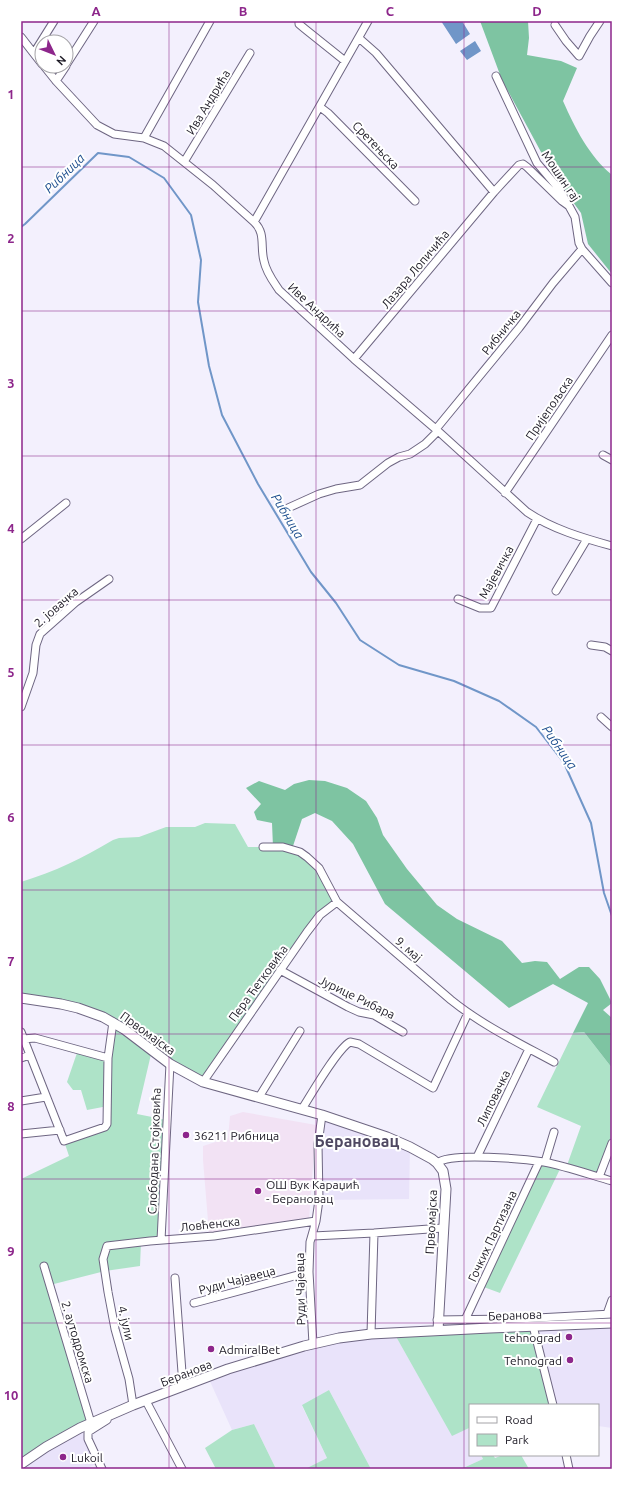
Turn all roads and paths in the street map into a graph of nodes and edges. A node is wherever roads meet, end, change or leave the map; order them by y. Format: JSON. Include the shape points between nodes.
{"nodes":[{"id":1,"x":54,"y":21,"type":"edge"},
{"id":2,"x":94,"y":21,"type":"edge"},
{"id":3,"x":210,"y":21,"type":"edge"},
{"id":4,"x":299,"y":21,"type":"edge"},
{"id":5,"x":368,"y":21,"type":"edge"},
{"id":6,"x":600,"y":21,"type":"edge"},
{"id":7,"x":555,"y":25,"type":"dead end"},
{"id":8,"x":46,"y":34,"type":"edge"},
{"id":9,"x":21,"y":37,"type":"edge"},
{"id":10,"x":359,"y":38,"type":"junction"},
{"id":11,"x":34,"y":53,"type":"edge"},
{"id":12,"x":74,"y":53,"type":"edge"},
{"id":13,"x":250,"y":53,"type":"dead end"},
{"id":14,"x":345,"y":61,"type":"junction"},
{"id":15,"x":50,"y":74,"type":"edge"},
{"id":16,"x":61,"y":74,"type":"edge"},
{"id":17,"x":496,"y":76,"type":"dead end"},
{"id":18,"x":56,"y":81,"type":"junction"},
{"id":19,"x":320,"y":107,"type":"junction"},
{"id":20,"x":144,"y":138,"type":"junction"},
{"id":21,"x":184,"y":162,"type":"junction"},
{"id":22,"x":494,"y":192,"type":"junction"},
{"id":23,"x":415,"y":201,"type":"dead end"},
{"id":24,"x":569,"y":206,"type":"junction"},
{"id":25,"x":254,"y":222,"type":"junction"},
{"id":26,"x":582,"y":249,"type":"junction"},
{"id":27,"x":612,"y":283,"type":"edge"},
{"id":28,"x":612,"y":335,"type":"edge"},
{"id":29,"x":354,"y":359,"type":"junction"},
{"id":30,"x":437,"y":430,"type":"junction"},
{"id":31,"x":603,"y":455,"type":"dead end"},
{"id":32,"x":612,"y":460,"type":"edge"},
{"id":33,"x":505,"y":493,"type":"junction"},
{"id":34,"x":66,"y":503,"type":"dead end"},
{"id":35,"x":288,"y":508,"type":"dead end"},
{"id":36,"x":538,"y":519,"type":"junction"},
{"id":37,"x":21,"y":539,"type":"edge"},
{"id":38,"x":587,"y":539,"type":"junction"},
{"id":39,"x":612,"y":546,"type":"edge"},
{"id":40,"x":108,"y":579,"type":"dead end"},
{"id":41,"x":556,"y":591,"type":"dead end"},
{"id":42,"x":458,"y":599,"type":"dead end"},
{"id":43,"x":591,"y":645,"type":"dead end"},
{"id":44,"x":612,"y":652,"type":"edge"},
{"id":45,"x":21,"y":707,"type":"edge"},
{"id":46,"x":601,"y":716,"type":"dead end"},
{"id":47,"x":612,"y":727,"type":"edge"},
{"id":48,"x":263,"y":847,"type":"dead end"},
{"id":49,"x":337,"y":902,"type":"junction"},
{"id":50,"x":280,"y":970,"type":"junction"},
{"id":51,"x":21,"y":998,"type":"edge"},
{"id":52,"x":468,"y":1013,"type":"junction"},
{"id":53,"x":113,"y":1022,"type":"junction"},
{"id":54,"x":300,"y":1031,"type":"dead end"},
{"id":55,"x":403,"y":1032,"type":"dead end"},
{"id":56,"x":22,"y":1035,"type":"edge"},
{"id":57,"x":529,"y":1049,"type":"junction"},
{"id":58,"x":30,"y":1055,"type":"junction"},
{"id":59,"x":21,"y":1058,"type":"edge"},
{"id":60,"x":108,"y":1058,"type":"junction"},
{"id":61,"x":554,"y":1062,"type":"dead end"},
{"id":62,"x":170,"y":1064,"type":"junction"},
{"id":63,"x":203,"y":1082,"type":"junction"},
{"id":64,"x":46,"y":1097,"type":"junction"},
{"id":65,"x":259,"y":1097,"type":"junction"},
{"id":66,"x":21,"y":1101,"type":"edge"},
{"id":67,"x":302,"y":1109,"type":"junction"},
{"id":68,"x":322,"y":1115,"type":"junction"},
{"id":69,"x":60,"y":1130,"type":"junction"},
{"id":70,"x":554,"y":1132,"type":"dead end"},
{"id":71,"x":21,"y":1134,"type":"edge"},
{"id":72,"x":612,"y":1143,"type":"edge"},
{"id":73,"x":477,"y":1157,"type":"junction"},
{"id":74,"x":542,"y":1162,"type":"junction"},
{"id":75,"x":437,"y":1163,"type":"junction"},
{"id":76,"x":600,"y":1177,"type":"junction"},
{"id":77,"x":612,"y":1181,"type":"edge"},
{"id":78,"x":316,"y":1223,"type":"junction"},
{"id":79,"x":443,"y":1228,"type":"junction"},
{"id":80,"x":374,"y":1233,"type":"junction"},
{"id":81,"x":326,"y":1235,"type":"junction"},
{"id":82,"x":313,"y":1236,"type":"junction"},
{"id":83,"x":161,"y":1240,"type":"junction"},
{"id":84,"x":107,"y":1246,"type":"joint"},
{"id":85,"x":44,"y":1266,"type":"dead end"},
{"id":86,"x":308,"y":1272,"type":"junction"},
{"id":87,"x":174,"y":1278,"type":"dead end"},
{"id":88,"x":612,"y":1300,"type":"edge"},
{"id":89,"x":194,"y":1303,"type":"dead end"},
{"id":90,"x":610,"y":1314,"type":"edge"},
{"id":91,"x":437,"y":1320,"type":"junction"},
{"id":92,"x":465,"y":1320,"type":"junction"},
{"id":93,"x":612,"y":1323,"type":"edge"},
{"id":94,"x":533,"y":1326,"type":"junction"},
{"id":95,"x":438,"y":1330,"type":"junction"},
{"id":96,"x":371,"y":1334,"type":"junction"},
{"id":97,"x":313,"y":1344,"type":"junction"},
{"id":98,"x":183,"y":1386,"type":"junction"},
{"id":99,"x":146,"y":1401,"type":"junction"},
{"id":100,"x":553,"y":1404,"type":"edge"},
{"id":101,"x":130,"y":1406,"type":"junction"},
{"id":102,"x":91,"y":1423,"type":"junction"},
{"id":103,"x":566,"y":1456,"type":"edge"},
{"id":104,"x":24,"y":1465,"type":"edge"},
{"id":105,"x":102,"y":1469,"type":"edge"},
{"id":106,"x":182,"y":1469,"type":"edge"},
{"id":107,"x":569,"y":1469,"type":"edge"}],
"edges":[{"from":1,"to":8,"type":"street"},
{"from":2,"to":12,"type":"street"},
{"from":3,"to":20,"type":"street"},
{"from":4,"to":14,"type":"street","via":[[299,24]]},
{"from":5,"to":10,"type":"street"},
{"from":6,"to":7,"type":"street","via":[[580,56]]},
{"from":9,"to":11,"type":"street"},
{"from":10,"to":14,"type":"street"},
{"from":10,"to":22,"type":"street","via":[[376,53]]},
{"from":13,"to":21,"type":"street","name":"Ива Андрића"},
{"from":14,"to":19,"type":"street"},
{"from":15,"to":18,"type":"street","name":"Иве Андрића"},
{"from":16,"to":18,"type":"street"},
{"from":17,"to":24,"type":"street","name":"Мошин гај","via":[[537,163]]},
{"from":18,"to":20,"type":"street","name":"Иве Андрића","via":[[97,125],[114,134]]},
{"from":19,"to":23,"type":"street","name":"Сретењска"},
{"from":19,"to":25,"type":"street"},
{"from":20,"to":21,"type":"street","name":"Иве Андрића","via":[[164,146]]},
{"from":21,"to":25,"type":"street","name":"Иве Андрића"},
{"from":22,"to":24,"type":"street","name":"Лазара Лопичића","via":[[519,165],[523,164]]},
{"from":22,"to":29,"type":"street","name":"Лазара Лопичића"},
{"from":24,"to":26,"type":"street","name":"Мошин гај","via":[[575,217]]},
{"from":25,"to":29,"type":"street","name":"Иве Андрића","via":[[262,234],[264,263],[279,290]]},
{"from":26,"to":27,"type":"street","name":"Мошин гај"},
{"from":26,"to":30,"type":"street","name":"Рибничка"},
{"from":28,"to":33,"type":"street","name":"Пријепољска"},
{"from":29,"to":30,"type":"street","name":"Иве Андрића"},
{"from":30,"to":33,"type":"street","name":"Иве Андрића"},
{"from":30,"to":35,"type":"street","name":"Рибничка","via":[[426,444],[388,463],[360,485],[319,494]]},
{"from":31,"to":32,"type":"street"},
{"from":33,"to":36,"type":"street","name":"Иве Андрића"},
{"from":34,"to":37,"type":"street"},
{"from":36,"to":38,"type":"street","name":"Иве Андрића"},
{"from":36,"to":42,"type":"street","name":"Мајевичка","via":[[491,608],[480,608]]},
{"from":38,"to":39,"type":"street","name":"Иве Андрића"},
{"from":38,"to":41,"type":"street"},
{"from":40,"to":45,"type":"street","name":"2. јовачка","via":[[76,602],[40,634],[33,673]]},
{"from":43,"to":44,"type":"street","via":[[605,647]]},
{"from":46,"to":47,"type":"street"},
{"from":48,"to":49,"type":"street","name":"9. мај","via":[[283,847],[307,857],[319,868]]},
{"from":49,"to":50,"type":"street","name":"Пера Ћетковића","via":[[320,915]]},
{"from":49,"to":52,"type":"street","name":"9. мај"},
{"from":50,"to":55,"type":"street","name":"Јурице Рибара","via":[[348,1007],[374,1015]]},
{"from":50,"to":63,"type":"street","name":"Пера Ћетковића"},
{"from":51,"to":53,"type":"main road","name":"Првомајска","via":[[78,1008]]},
{"from":52,"to":57,"type":"street","name":"9. мај"},
{"from":52,"to":67,"type":"street","via":[[433,1088],[352,1042],[341,1050]]},
{"from":53,"to":60,"type":"street"},
{"from":53,"to":62,"type":"main road","name":"Првомајска"},
{"from":54,"to":65,"type":"street"},
{"from":56,"to":58,"type":"street"},
{"from":56,"to":60,"type":"street"},
{"from":57,"to":61,"type":"street","name":"9. мај"},
{"from":57,"to":73,"type":"street","name":"Липовачка"},
{"from":58,"to":59,"type":"street"},
{"from":58,"to":64,"type":"street"},
{"from":60,"to":69,"type":"street","via":[[108,1124],[64,1141]]},
{"from":62,"to":63,"type":"main road","name":"Првомајска"},
{"from":62,"to":83,"type":"street","name":"Слободана Стојковића"},
{"from":63,"to":65,"type":"main road","name":"Првомајска"},
{"from":64,"to":66,"type":"street"},
{"from":64,"to":69,"type":"street"},
{"from":65,"to":67,"type":"main road","name":"Првомајска"},
{"from":67,"to":68,"type":"main road","name":"Првомајска"},
{"from":68,"to":75,"type":"main road","name":"Првомајска","via":[[387,1137],[426,1155]]},
{"from":68,"to":78,"type":"street","name":"Руди Чајевца","via":[[318,1144],[319,1200]]},
{"from":69,"to":71,"type":"street"},
{"from":70,"to":74,"type":"street","name":"Гочких Партизана"},
{"from":72,"to":76,"type":"street"},
{"from":73,"to":74,"type":"street"},
{"from":73,"to":75,"type":"street","via":[[446,1158]]},
{"from":74,"to":76,"type":"street"},
{"from":74,"to":92,"type":"street","name":"Гочких Партизана"},
{"from":75,"to":79,"type":"main road","name":"Првомајска","via":[[443,1171],[446,1189]]},
{"from":76,"to":77,"type":"street"},
{"from":78,"to":81,"type":"street"},
{"from":78,"to":82,"type":"street","name":"Руди Чајевца"},
{"from":78,"to":83,"type":"street","name":"Ловћенска"},
{"from":79,"to":80,"type":"street"},
{"from":79,"to":91,"type":"main road","name":"Првомајска"},
{"from":80,"to":81,"type":"street"},
{"from":80,"to":96,"type":"street"},
{"from":81,"to":82,"type":"street"},
{"from":82,"to":86,"type":"street","name":"Руди Чајевца","via":[[310,1242]]},
{"from":83,"to":84,"type":"street","name":"Ловћенска"},
{"from":84,"to":101,"type":"street","name":"4. јули","via":[[103,1259],[115,1329],[129,1379]]},
{"from":85,"to":102,"type":"street","name":"2. аутодромска"},
{"from":86,"to":89,"type":"street","name":"Руди Чајавеца"},
{"from":86,"to":97,"type":"street","name":"Руди Чајевца"},
{"from":87,"to":98,"type":"street"},
{"from":88,"to":90,"type":"street"},
{"from":90,"to":92,"type":"street","name":"Беранова"},
{"from":91,"to":92,"type":"street","name":"Беранова"},
{"from":91,"to":95,"type":"main road","name":"Првомајска"},
{"from":93,"to":94,"type":"main road","name":"Беранова"},
{"from":94,"to":95,"type":"main road","name":"Беранова"},
{"from":94,"to":100,"type":"street"},
{"from":95,"to":96,"type":"main road","name":"Беранова"},
{"from":96,"to":97,"type":"main road","name":"Беранова"},
{"from":97,"to":98,"type":"main road","name":"Беранова"},
{"from":98,"to":99,"type":"main road","name":"Беранова"},
{"from":99,"to":101,"type":"main road","name":"Беранова"},
{"from":99,"to":106,"type":"street"},
{"from":101,"to":102,"type":"main road","name":"Беранова"},
{"from":101,"to":105,"type":"street","via":[[88,1432],[88,1439]]},
{"from":102,"to":104,"type":"main road","name":"Беранова","via":[[46,1446]]},
{"from":103,"to":107,"type":"street"}]}
